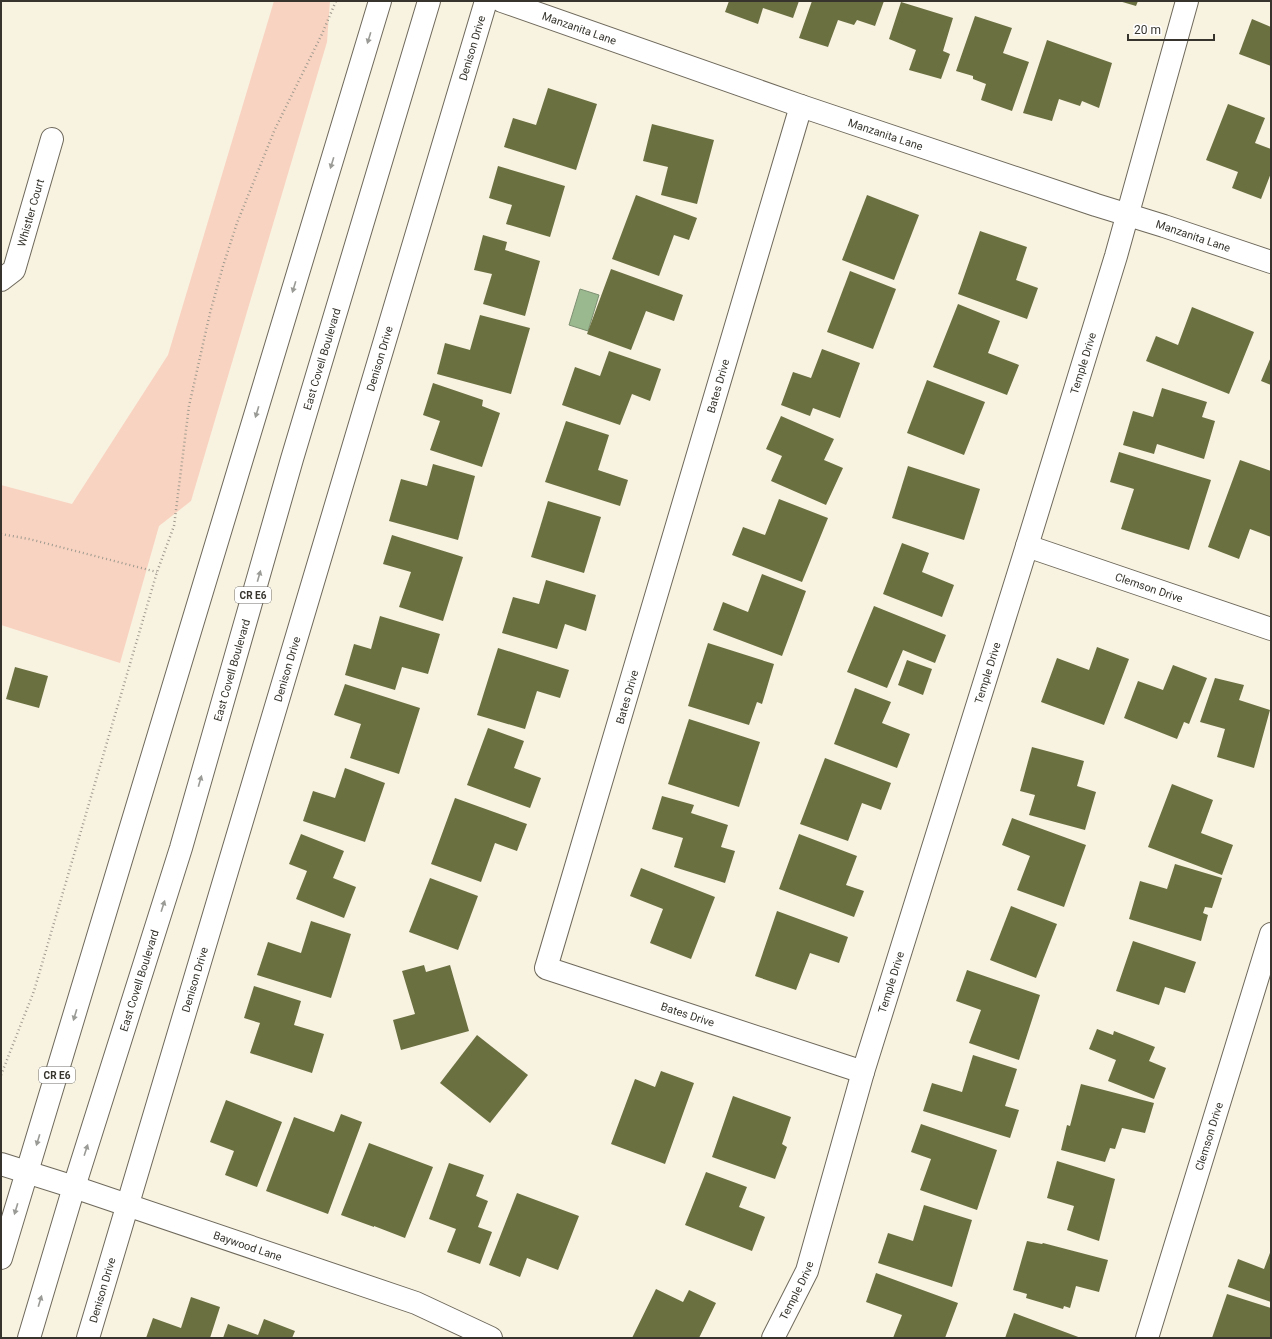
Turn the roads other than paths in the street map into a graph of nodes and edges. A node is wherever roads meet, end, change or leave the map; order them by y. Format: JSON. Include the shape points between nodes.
{"nodes":[{"id":1,"x":380,"y":1,"type":"edge"},
{"id":2,"x":429,"y":1,"type":"edge"},
{"id":3,"x":486,"y":1,"type":"edge"},
{"id":4,"x":502,"y":1,"type":"edge"},
{"id":5,"x":1187,"y":1,"type":"edge"},
{"id":6,"x":801,"y":106,"type":"junction"},
{"id":7,"x":52,"y":139,"type":"dead end"},
{"id":8,"x":1128,"y":215,"type":"junction"},
{"id":9,"x":1271,"y":262,"type":"edge"},
{"id":10,"x":1,"y":280,"type":"edge"},
{"id":11,"x":1027,"y":546,"type":"junction"},
{"id":12,"x":1271,"y":629,"type":"edge"},
{"id":13,"x":1271,"y":934,"type":"edge"},
{"id":14,"x":863,"y":1072,"type":"junction"},
{"id":15,"x":1,"y":1164,"type":"edge"},
{"id":16,"x":28,"y":1172,"type":"junction"},
{"id":17,"x":74,"y":1187,"type":"junction"},
{"id":18,"x":128,"y":1206,"type":"junction"},
{"id":19,"x":1,"y":1258,"type":"edge"},
{"id":20,"x":29,"y":1338,"type":"edge"},
{"id":21,"x":88,"y":1338,"type":"edge"},
{"id":22,"x":491,"y":1338,"type":"edge"},
{"id":23,"x":773,"y":1338,"type":"edge"},
{"id":24,"x":1147,"y":1338,"type":"edge"}],
"edges":[{"from":1,"to":16,"type":"street","number":"CR E6","one_way":true},
{"from":17,"to":2,"type":"street","name":"East Covell Boulevard","number":"CR E6","one_way":true,"via":[[181,848],[292,459]]},
{"from":3,"to":18,"type":"street","name":"Denison Drive"},
{"from":4,"to":6,"type":"street","name":"Manzanita Lane"},
{"from":5,"to":8,"type":"street","name":"Temple Drive"},
{"from":6,"to":8,"type":"street","name":"Manzanita Lane"},
{"from":6,"to":14,"type":"street","name":"Bates Drive","via":[[546,968]]},
{"from":7,"to":10,"type":"street","name":"Whistler Court","via":[[14,270]]},
{"from":8,"to":9,"type":"street","name":"Manzanita Lane"},
{"from":8,"to":11,"type":"street","name":"Temple Drive"},
{"from":11,"to":12,"type":"street","name":"Clemson Drive"},
{"from":11,"to":14,"type":"street","name":"Temple Drive"},
{"from":13,"to":24,"type":"street","name":"Clemson Drive"},
{"from":14,"to":23,"type":"street","name":"Temple Drive","via":[[808,1271]]},
{"from":15,"to":16,"type":"street","name":"Baywood Lane"},
{"from":16,"to":17,"type":"street","name":"Baywood Lane"},
{"from":16,"to":19,"type":"street","number":"CR E6","one_way":true},
{"from":17,"to":18,"type":"street","name":"Baywood Lane"},
{"from":20,"to":17,"type":"street","name":"East Covell Boulevard","number":"CR E6","one_way":true},
{"from":18,"to":21,"type":"street","name":"Denison Drive"},
{"from":18,"to":22,"type":"street","name":"Baywood Lane","via":[[416,1304]]}]}
